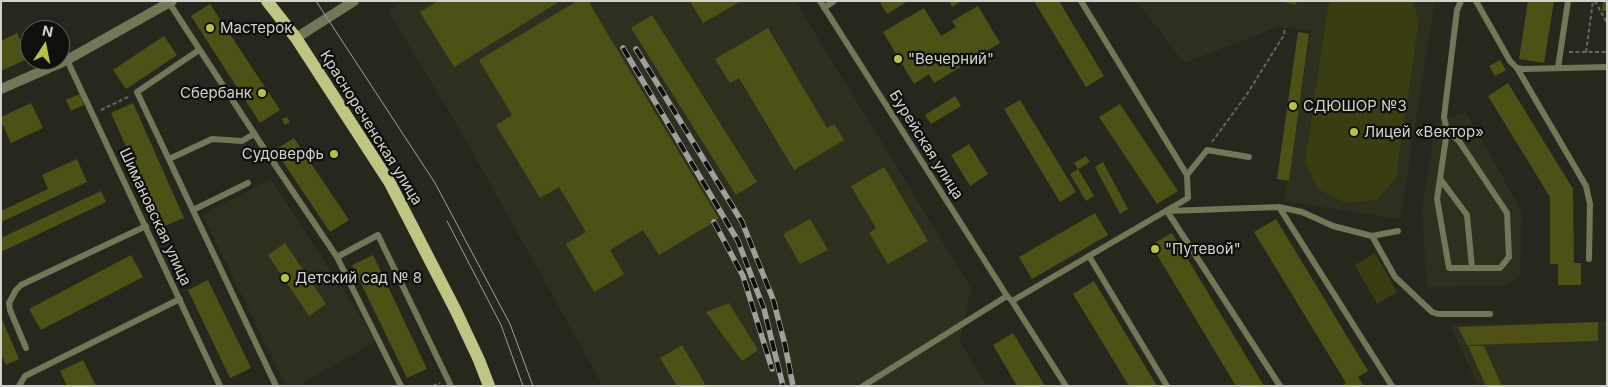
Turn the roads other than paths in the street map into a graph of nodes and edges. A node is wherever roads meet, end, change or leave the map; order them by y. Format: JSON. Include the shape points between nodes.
{"nodes":[{"id":1,"x":268,"y":1,"type":"edge"},
{"id":2,"x":354,"y":1,"type":"edge"},
{"id":3,"x":820,"y":1,"type":"edge"},
{"id":4,"x":834,"y":1,"type":"edge"},
{"id":5,"x":1081,"y":1,"type":"edge"},
{"id":6,"x":1461,"y":1,"type":"edge"},
{"id":7,"x":1476,"y":1,"type":"edge"},
{"id":8,"x":1568,"y":1,"type":"edge"},
{"id":9,"x":170,"y":2,"type":"edge"},
{"id":10,"x":824,"y":8,"type":"junction"},
{"id":11,"x":296,"y":38,"type":"junction"},
{"id":12,"x":199,"y":50,"type":"junction"},
{"id":13,"x":70,"y":58,"type":"edge"},
{"id":14,"x":70,"y":66,"type":"edge"},
{"id":15,"x":1607,"y":67,"type":"edge"},
{"id":16,"x":1518,"y":68,"type":"junction"},
{"id":17,"x":1558,"y":68,"type":"junction"},
{"id":18,"x":44,"y":70,"type":"edge"},
{"id":19,"x":1,"y":89,"type":"edge"},
{"id":20,"x":1447,"y":131,"type":"junction"},
{"id":21,"x":254,"y":134,"type":"junction"},
{"id":22,"x":1249,"y":157,"type":"dead end"},
{"id":23,"x":169,"y":159,"type":"junction"},
{"id":24,"x":1187,"y":175,"type":"junction"},
{"id":25,"x":1441,"y":180,"type":"junction"},
{"id":26,"x":248,"y":183,"type":"dead end"},
{"id":27,"x":1280,"y":207,"type":"junction"},
{"id":28,"x":193,"y":210,"type":"junction"},
{"id":29,"x":1167,"y":211,"type":"junction"},
{"id":30,"x":146,"y":226,"type":"junction"},
{"id":31,"x":1398,"y":231,"type":"dead end"},
{"id":32,"x":1372,"y":236,"type":"junction"},
{"id":33,"x":337,"y":256,"type":"junction"},
{"id":34,"x":1089,"y":256,"type":"junction"},
{"id":35,"x":1588,"y":259,"type":"dead end"},
{"id":36,"x":1472,"y":268,"type":"junction"},
{"id":37,"x":1010,"y":298,"type":"junction"},
{"id":38,"x":180,"y":299,"type":"junction"},
{"id":39,"x":1490,"y":314,"type":"dead end"},
{"id":40,"x":26,"y":348,"type":"dead end"},
{"id":41,"x":20,"y":386,"type":"edge"},
{"id":42,"x":220,"y":386,"type":"edge"},
{"id":43,"x":276,"y":386,"type":"edge"},
{"id":44,"x":401,"y":386,"type":"edge"},
{"id":45,"x":451,"y":386,"type":"edge"},
{"id":46,"x":489,"y":386,"type":"edge"},
{"id":47,"x":863,"y":386,"type":"edge"},
{"id":48,"x":1066,"y":386,"type":"edge"},
{"id":49,"x":1166,"y":386,"type":"edge"},
{"id":50,"x":1280,"y":386,"type":"edge"},
{"id":51,"x":1392,"y":386,"type":"edge"}],
"edges":[{"from":1,"to":11,"type":"main road","name":"Краснореченская улица"},
{"from":2,"to":11,"type":"street"},
{"from":3,"to":10,"type":"lane","name":"Бурейская улица"},
{"from":4,"to":10,"type":"lane"},
{"from":5,"to":24,"type":"lane"},
{"from":6,"to":20,"type":"lane","via":[[1457,10],[1444,117]]},
{"from":7,"to":16,"type":"lane","via":[[1510,62]]},
{"from":8,"to":17,"type":"lane"},
{"from":9,"to":12,"type":"lane"},
{"from":9,"to":13,"type":"street"},
{"from":10,"to":37,"type":"lane","name":"Бурейская улица"},
{"from":11,"to":46,"type":"main road","name":"Краснореченская улица","via":[[390,183],[456,311]]},
{"from":12,"to":21,"type":"lane"},
{"from":12,"to":23,"type":"lane","via":[[137,92]]},
{"from":14,"to":30,"type":"lane","name":"Шимановская улица"},
{"from":15,"to":17,"type":"lane"},
{"from":16,"to":17,"type":"lane"},
{"from":16,"to":35,"type":"lane","via":[[1586,186],[1590,204]]},
{"from":18,"to":19,"type":"street"},
{"from":20,"to":25,"type":"lane"},
{"from":20,"to":36,"type":"lane","via":[[1459,141],[1507,213],[1509,257],[1500,268]]},
{"from":21,"to":23,"type":"lane","via":[[242,141],[212,139]]},
{"from":21,"to":33,"type":"lane"},
{"from":22,"to":24,"type":"lane","via":[[1207,150]]},
{"from":23,"to":28,"type":"lane"},
{"from":24,"to":29,"type":"lane","via":[[1188,198]]},
{"from":25,"to":36,"type":"lane","via":[[1467,215]]},
{"from":25,"to":36,"type":"lane","via":[[1437,199],[1449,268]]},
{"from":26,"to":28,"type":"lane"},
{"from":27,"to":29,"type":"lane"},
{"from":27,"to":32,"type":"lane"},
{"from":27,"to":51,"type":"lane"},
{"from":28,"to":43,"type":"lane"},
{"from":29,"to":34,"type":"lane"},
{"from":29,"to":50,"type":"lane"},
{"from":30,"to":38,"type":"lane","name":"Шимановская улица"},
{"from":30,"to":40,"type":"lane","via":[[16,290],[9,303],[10,310]]},
{"from":31,"to":32,"type":"lane"},
{"from":32,"to":39,"type":"lane","via":[[1395,277],[1432,312]]},
{"from":33,"to":44,"type":"lane"},
{"from":33,"to":45,"type":"lane","via":[[378,235]]},
{"from":34,"to":37,"type":"lane"},
{"from":34,"to":49,"type":"lane"},
{"from":37,"to":47,"type":"lane"},
{"from":37,"to":48,"type":"lane","name":"Бурейская улица"},
{"from":38,"to":41,"type":"lane","via":[[25,376]]},
{"from":38,"to":42,"type":"lane","name":"Шимановская улица"}]}
